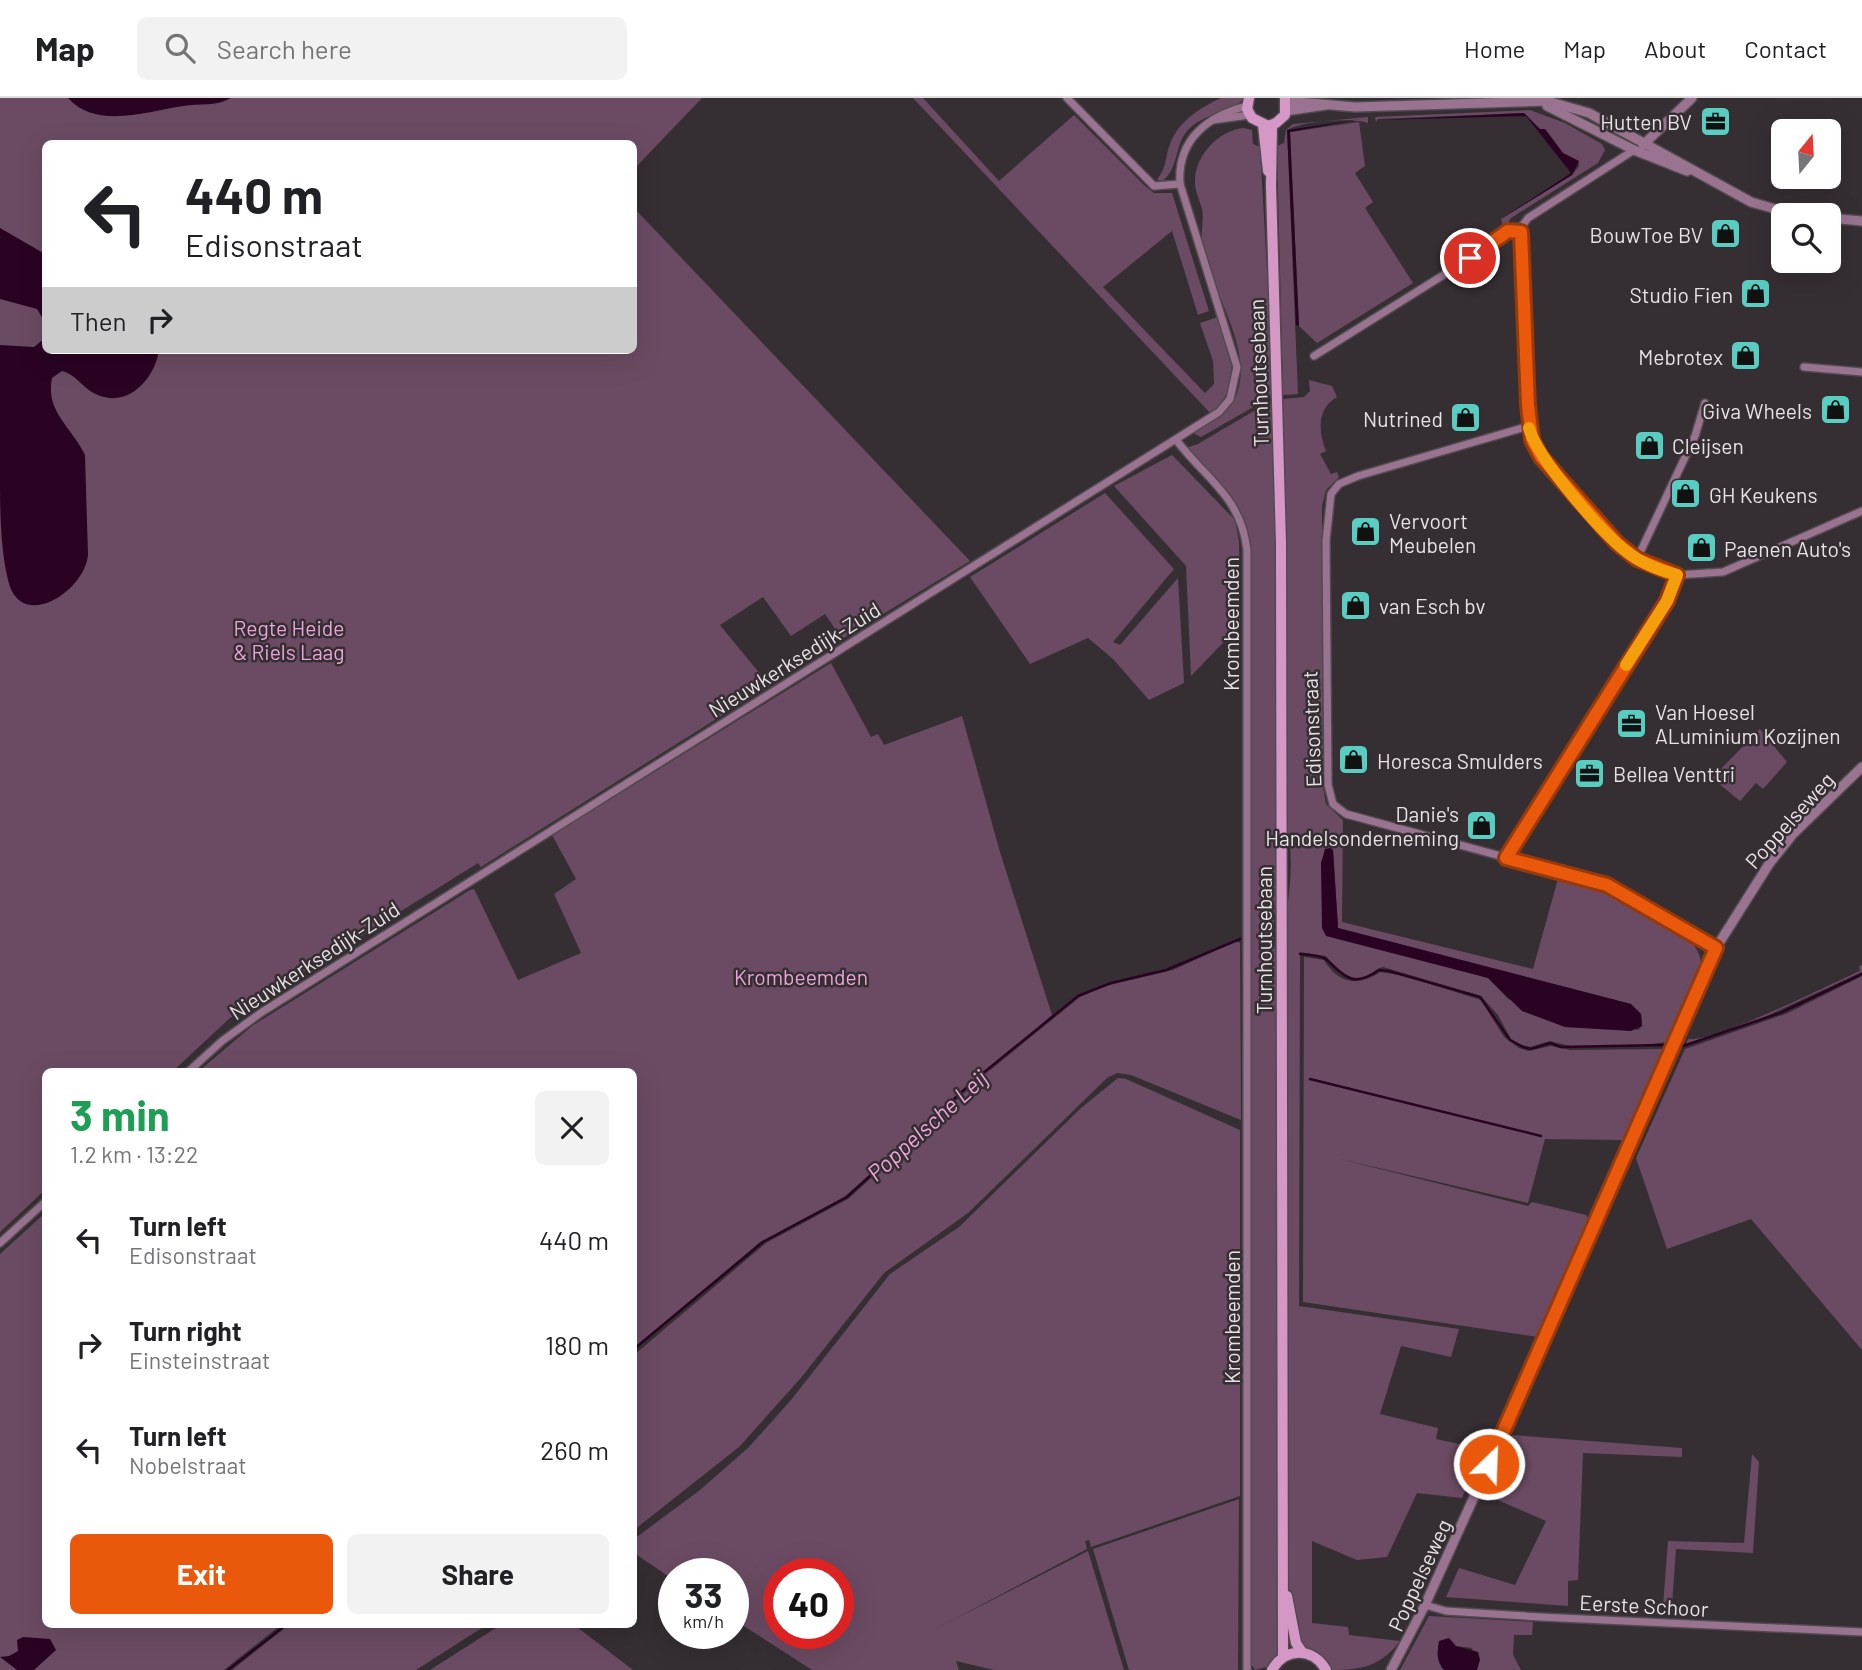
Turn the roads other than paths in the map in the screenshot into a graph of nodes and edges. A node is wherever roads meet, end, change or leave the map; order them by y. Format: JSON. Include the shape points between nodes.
{"nodes":[{"id":1,"x":1067,"y":98,"type":"edge"},
{"id":2,"x":1692,"y":98,"type":"edge"},
{"id":3,"x":1493,"y":99,"type":"edge"},
{"id":4,"x":1536,"y":101,"type":"junction"},
{"id":5,"x":1286,"y":103,"type":"edge"},
{"id":6,"x":1249,"y":106,"type":"edge"},
{"id":7,"x":1268,"y":125,"type":"junction"},
{"id":8,"x":1646,"y":144,"type":"junction"},
{"id":9,"x":1634,"y":150,"type":"junction"},
{"id":10,"x":1695,"y":173,"type":"junction"},
{"id":11,"x":1180,"y":184,"type":"junction"},
{"id":12,"x":1771,"y":208,"type":"edge"},
{"id":13,"x":1841,"y":219,"type":"edge"},
{"id":14,"x":1862,"y":221,"type":"edge"},
{"id":15,"x":1521,"y":232,"type":"junction"},
{"id":16,"x":1314,"y":355,"type":"dead end"},
{"id":17,"x":1804,"y":367,"type":"dead end"},
{"id":18,"x":1862,"y":372,"type":"edge"},
{"id":19,"x":1705,"y":403,"type":"dead end"},
{"id":20,"x":1529,"y":426,"type":"junction"},
{"id":21,"x":1177,"y":441,"type":"junction"},
{"id":22,"x":1862,"y":511,"type":"edge"},
{"id":23,"x":1637,"y":559,"type":"junction"},
{"id":24,"x":1677,"y":575,"type":"junction"},
{"id":25,"x":1862,"y":768,"type":"edge"},
{"id":26,"x":1506,"y":858,"type":"junction"},
{"id":27,"x":1716,"y":948,"type":"junction"},
{"id":28,"x":192,"y":1068,"type":"edge"},
{"id":29,"x":42,"y":1205,"type":"edge"},
{"id":30,"x":0,"y":1242,"type":"edge"},
{"id":31,"x":1284,"y":1568,"type":"junction"},
{"id":32,"x":1425,"y":1605,"type":"junction"},
{"id":33,"x":1862,"y":1632,"type":"edge"},
{"id":34,"x":1302,"y":1652,"type":"junction"},
{"id":35,"x":1283,"y":1656,"type":"junction"},
{"id":36,"x":1394,"y":1666,"type":"edge"},
{"id":37,"x":1247,"y":1670,"type":"edge"},
{"id":38,"x":1272,"y":1670,"type":"edge"},
{"id":39,"x":1326,"y":1670,"type":"edge"},
{"id":40,"x":1381,"y":1670,"type":"edge"}],
"edges":[{"from":1,"to":11,"type":"street","via":[[1154,186]]},
{"from":2,"to":8,"type":"street"},
{"from":3,"to":4,"type":"street"},
{"from":3,"to":5,"type":"street"},
{"from":4,"to":8,"type":"street","via":[[1589,113]]},
{"from":4,"to":9,"type":"street"},
{"from":5,"to":7,"type":"main road","via":[[1280,121]]},
{"from":6,"to":7,"type":"main road"},
{"from":6,"to":11,"type":"street","via":[[1225,111],[1195,134],[1183,153]]},
{"from":7,"to":31,"type":"main road","name":"Turnhoutsebaan","via":[[1281,544]]},
{"from":8,"to":9,"type":"street"},
{"from":8,"to":10,"type":"street"},
{"from":9,"to":10,"type":"street"},
{"from":9,"to":15,"type":"street","via":[[1528,218]]},
{"from":10,"to":12,"type":"street"},
{"from":11,"to":21,"type":"street","name":"Nieuwkerksedijk-Zuid","via":[[1234,350],[1237,374],[1230,399],[1219,412]]},
{"from":13,"to":14,"type":"street"},
{"from":15,"to":16,"type":"street","via":[[1508,231]]},
{"from":15,"to":20,"type":"street"},
{"from":17,"to":18,"type":"street"},
{"from":19,"to":23,"type":"street","via":[[1695,436]]},
{"from":20,"to":23,"type":"street","via":[[1541,457],[1617,543]]},
{"from":20,"to":26,"type":"street","name":"Edisonstraat","via":[[1347,480],[1335,488],[1327,508],[1326,750],[1330,798],[1346,814]]},
{"from":21,"to":28,"type":"street","name":"Nieuwkerksedijk-Zuid","via":[[262,1012]]},
{"from":21,"to":37,"type":"street","name":"Krombeemden","via":[[1228,497],[1243,523],[1247,550]]},
{"from":22,"to":24,"type":"street","via":[[1723,572]]},
{"from":23,"to":24,"type":"street"},
{"from":24,"to":26,"type":"street","via":[[1667,601]]},
{"from":25,"to":27,"type":"street","name":"Poppelseweg","via":[[1793,834]]},
{"from":26,"to":27,"type":"street","name":"Edisonstraat","via":[[1607,885]]},
{"from":27,"to":32,"type":"street","name":"Poppelseweg"},
{"from":29,"to":30,"type":"street"},
{"from":31,"to":34,"type":"main road","name":"Turnhoutsebaan","via":[[1291,1624]]},
{"from":31,"to":35,"type":"main road","name":"Turnhoutsebaan"},
{"from":32,"to":33,"type":"street","name":"Eerste Schoor","via":[[1446,1611],[1540,1617]]},
{"from":32,"to":36,"type":"street","name":"Poppelseweg"},
{"from":34,"to":35,"type":"main road"},
{"from":34,"to":39,"type":"main road","via":[[1319,1660]]},
{"from":35,"to":38,"type":"main road"},
{"from":36,"to":40,"type":"street","name":"Poppelseweg"}]}
